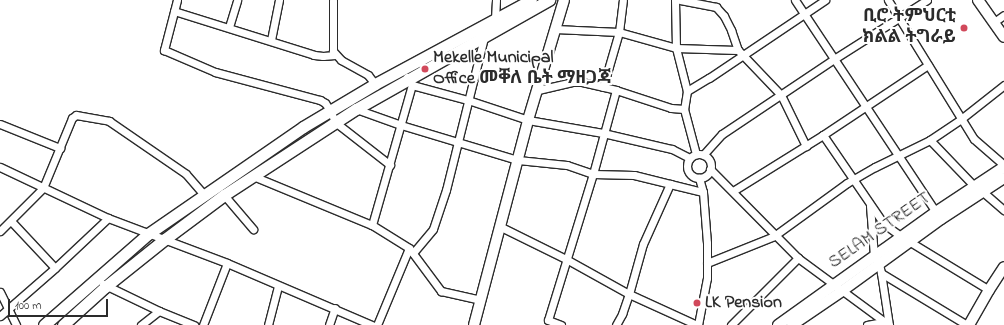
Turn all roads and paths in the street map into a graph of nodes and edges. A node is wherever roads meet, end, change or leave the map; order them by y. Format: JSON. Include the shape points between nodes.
{"nodes":[{"id":1,"x":177,"y":0,"type":"edge"},
{"id":2,"x":237,"y":0,"type":"edge"},
{"id":3,"x":279,"y":0,"type":"edge"},
{"id":4,"x":333,"y":0,"type":"edge"},
{"id":5,"x":496,"y":0,"type":"edge"},
{"id":6,"x":531,"y":0,"type":"edge"},
{"id":7,"x":549,"y":0,"type":"edge"},
{"id":8,"x":564,"y":0,"type":"edge"},
{"id":9,"x":623,"y":0,"type":"edge"},
{"id":10,"x":675,"y":0,"type":"edge"},
{"id":11,"x":680,"y":0,"type":"edge"},
{"id":12,"x":795,"y":0,"type":"edge"},
{"id":13,"x":825,"y":0,"type":"edge"},
{"id":14,"x":888,"y":0,"type":"edge"},
{"id":15,"x":927,"y":0,"type":"edge"},
{"id":16,"x":978,"y":0,"type":"edge"},
{"id":17,"x":174,"y":11,"type":"junction"},
{"id":18,"x":804,"y":13,"type":"junction"},
{"id":19,"x":1004,"y":15,"type":"edge"},
{"id":20,"x":900,"y":18,"type":"junction"},
{"id":21,"x":495,"y":19,"type":"junction"},
{"id":22,"x":994,"y":22,"type":"junction"},
{"id":23,"x":229,"y":27,"type":"junction"},
{"id":24,"x":555,"y":29,"type":"junction"},
{"id":25,"x":619,"y":32,"type":"junction"},
{"id":26,"x":1004,"y":37,"type":"edge"},
{"id":27,"x":484,"y":38,"type":"junction"},
{"id":28,"x":271,"y":40,"type":"junction"},
{"id":29,"x":676,"y":48,"type":"junction"},
{"id":30,"x":741,"y":52,"type":"junction"},
{"id":31,"x":335,"y":55,"type":"junction"},
{"id":32,"x":834,"y":59,"type":"junction"},
{"id":33,"x":928,"y":65,"type":"junction"},
{"id":34,"x":407,"y":78,"type":"junction"},
{"id":35,"x":375,"y":84,"type":"junction"},
{"id":36,"x":1004,"y":85,"type":"edge"},
{"id":37,"x":602,"y":87,"type":"junction"},
{"id":38,"x":538,"y":90,"type":"junction"},
{"id":39,"x":616,"y":90,"type":"junction"},
{"id":40,"x":687,"y":91,"type":"junction"},
{"id":41,"x":781,"y":95,"type":"junction"},
{"id":42,"x":468,"y":100,"type":"junction"},
{"id":43,"x":865,"y":106,"type":"junction"},
{"id":44,"x":356,"y":109,"type":"junction"},
{"id":45,"x":330,"y":110,"type":"junction"},
{"id":46,"x":684,"y":110,"type":"junction"},
{"id":47,"x":961,"y":119,"type":"junction"},
{"id":48,"x":528,"y":120,"type":"junction"},
{"id":49,"x":335,"y":122,"type":"junction"},
{"id":50,"x":0,"y":124,"type":"edge"},
{"id":51,"x":401,"y":125,"type":"junction"},
{"id":52,"x":603,"y":133,"type":"junction"},
{"id":53,"x":823,"y":135,"type":"junction"},
{"id":54,"x":930,"y":140,"type":"junction"},
{"id":55,"x":457,"y":142,"type":"junction"},
{"id":56,"x":806,"y":146,"type":"junction"},
{"id":57,"x":60,"y":148,"type":"junction"},
{"id":58,"x":898,"y":155,"type":"junction"},
{"id":59,"x":696,"y":156,"type":"junction"},
{"id":60,"x":518,"y":160,"type":"junction"},
{"id":61,"x":390,"y":165,"type":"junction"},
{"id":62,"x":1004,"y":166,"type":"edge"},
{"id":63,"x":0,"y":167,"type":"edge"},
{"id":64,"x":710,"y":169,"type":"junction"},
{"id":65,"x":593,"y":174,"type":"junction"},
{"id":66,"x":253,"y":176,"type":"junction"},
{"id":67,"x":699,"y":178,"type":"junction"},
{"id":68,"x":1004,"y":178,"type":"edge"},
{"id":69,"x":853,"y":180,"type":"junction"},
{"id":70,"x":670,"y":184,"type":"junction"},
{"id":71,"x":43,"y":188,"type":"junction"},
{"id":72,"x":979,"y":190,"type":"junction"},
{"id":73,"x":733,"y":191,"type":"junction"},
{"id":74,"x":703,"y":192,"type":"junction"},
{"id":75,"x":204,"y":195,"type":"junction"},
{"id":76,"x":224,"y":195,"type":"junction"},
{"id":77,"x":870,"y":206,"type":"junction"},
{"id":78,"x":1004,"y":210,"type":"edge"},
{"id":79,"x":938,"y":215,"type":"junction"},
{"id":80,"x":108,"y":218,"type":"junction"},
{"id":81,"x":11,"y":221,"type":"junction"},
{"id":82,"x":372,"y":225,"type":"junction"},
{"id":83,"x":501,"y":227,"type":"junction"},
{"id":84,"x":253,"y":229,"type":"dead end"},
{"id":85,"x":0,"y":231,"type":"edge"},
{"id":86,"x":148,"y":234,"type":"junction"},
{"id":87,"x":774,"y":236,"type":"junction"},
{"id":88,"x":165,"y":239,"type":"junction"},
{"id":89,"x":906,"y":240,"type":"junction"},
{"id":90,"x":411,"y":251,"type":"junction"},
{"id":91,"x":798,"y":258,"type":"junction"},
{"id":92,"x":566,"y":259,"type":"junction"},
{"id":93,"x":707,"y":263,"type":"junction"},
{"id":94,"x":227,"y":264,"type":"junction"},
{"id":95,"x":878,"y":264,"type":"junction"},
{"id":96,"x":1004,"y":266,"type":"edge"},
{"id":97,"x":55,"y":268,"type":"junction"},
{"id":98,"x":97,"y":278,"type":"junction"},
{"id":99,"x":833,"y":285,"type":"junction"},
{"id":100,"x":278,"y":286,"type":"junction"},
{"id":101,"x":105,"y":287,"type":"junction"},
{"id":102,"x":988,"y":290,"type":"junction"},
{"id":103,"x":842,"y":291,"type":"junction"},
{"id":104,"x":0,"y":292,"type":"edge"},
{"id":105,"x":629,"y":294,"type":"junction"},
{"id":106,"x":481,"y":300,"type":"junction"},
{"id":107,"x":9,"y":307,"type":"junction"},
{"id":108,"x":335,"y":308,"type":"junction"},
{"id":109,"x":159,"y":312,"type":"junction"},
{"id":110,"x":0,"y":316,"type":"edge"},
{"id":111,"x":887,"y":324,"type":"edge"},
{"id":112,"x":16,"y":325,"type":"edge"},
{"id":113,"x":44,"y":325,"type":"edge"},
{"id":114,"x":63,"y":325,"type":"edge"},
{"id":115,"x":141,"y":325,"type":"edge"},
{"id":116,"x":194,"y":325,"type":"edge"},
{"id":117,"x":203,"y":325,"type":"edge"},
{"id":118,"x":268,"y":325,"type":"edge"},
{"id":119,"x":329,"y":325,"type":"edge"},
{"id":120,"x":372,"y":325,"type":"edge"},
{"id":121,"x":377,"y":325,"type":"edge"},
{"id":122,"x":474,"y":325,"type":"edge"},
{"id":123,"x":560,"y":325,"type":"edge"},
{"id":124,"x":616,"y":325,"type":"edge"},
{"id":125,"x":698,"y":325,"type":"edge"},
{"id":126,"x":732,"y":325,"type":"edge"},
{"id":127,"x":778,"y":325,"type":"edge"},
{"id":128,"x":792,"y":325,"type":"edge"},
{"id":129,"x":867,"y":325,"type":"edge"},
{"id":130,"x":968,"y":325,"type":"edge"}],
"edges":[{"from":1,"to":17,"type":"street"},
{"from":2,"to":23,"type":"street"},
{"from":3,"to":28,"type":"street"},
{"from":4,"to":31,"type":"street","via":[[332,47]]},
{"from":5,"to":21,"type":"street"},
{"from":6,"to":21,"type":"main road"},
{"from":7,"to":27,"type":"main road"},
{"from":8,"to":24,"type":"street"},
{"from":9,"to":25,"type":"street"},
{"from":10,"to":29,"type":"street"},
{"from":11,"to":30,"type":"street","via":[[716,7],[724,16]]},
{"from":12,"to":18,"type":"street"},
{"from":13,"to":18,"type":"street"},
{"from":14,"to":20,"type":"street"},
{"from":15,"to":20,"type":"street"},
{"from":16,"to":22,"type":"street"},
{"from":17,"to":23,"type":"street"},
{"from":17,"to":45,"type":"street","via":[[164,50],[215,72],[313,97],[325,103]]},
{"from":18,"to":30,"type":"street"},
{"from":18,"to":32,"type":"street"},
{"from":19,"to":22,"type":"street"},
{"from":20,"to":32,"type":"street"},
{"from":20,"to":33,"type":"street"},
{"from":21,"to":34,"type":"main road"},
{"from":22,"to":26,"type":"street"},
{"from":23,"to":28,"type":"street"},
{"from":24,"to":25,"type":"street"},
{"from":24,"to":38,"type":"street"},
{"from":25,"to":29,"type":"street"},
{"from":25,"to":37,"type":"street"},
{"from":27,"to":34,"type":"main road"},
{"from":27,"to":42,"type":"street"},
{"from":28,"to":31,"type":"street","via":[[314,54]]},
{"from":29,"to":30,"type":"street"},
{"from":29,"to":40,"type":"street"},
{"from":30,"to":40,"type":"street"},
{"from":30,"to":41,"type":"street"},
{"from":31,"to":35,"type":"street","via":[[368,74]]},
{"from":32,"to":41,"type":"street"},
{"from":32,"to":43,"type":"street"},
{"from":33,"to":43,"type":"street"},
{"from":33,"to":47,"type":"street"},
{"from":34,"to":35,"type":"main road"},
{"from":34,"to":42,"type":"street"},
{"from":34,"to":44,"type":"main road"},
{"from":34,"to":51,"type":"street"},
{"from":35,"to":45,"type":"main road"},
{"from":36,"to":47,"type":"street"},
{"from":37,"to":38,"type":"street","via":[[572,82]]},
{"from":37,"to":39,"type":"street"},
{"from":38,"to":48,"type":"street"},
{"from":39,"to":46,"type":"street","via":[[670,108]]},
{"from":39,"to":52,"type":"street"},
{"from":40,"to":46,"type":"street"},
{"from":41,"to":56,"type":"street"},
{"from":41,"to":59,"type":"street","via":[[722,134]]},
{"from":42,"to":48,"type":"street"},
{"from":42,"to":55,"type":"street"},
{"from":43,"to":53,"type":"street"},
{"from":43,"to":58,"type":"street"},
{"from":44,"to":49,"type":"main road"},
{"from":44,"to":51,"type":"street"},
{"from":45,"to":49,"type":"street"},
{"from":45,"to":75,"type":"main road"},
{"from":46,"to":59,"type":"street"},
{"from":47,"to":54,"type":"street"},
{"from":47,"to":62,"type":"street","via":[[974,139]]},
{"from":48,"to":52,"type":"street"},
{"from":48,"to":60,"type":"street"},
{"from":49,"to":61,"type":"street"},
{"from":49,"to":66,"type":"main road"},
{"from":50,"to":57,"type":"street"},
{"from":51,"to":55,"type":"street"},
{"from":51,"to":61,"type":"street"},
{"from":52,"to":59,"type":"street"},
{"from":52,"to":65,"type":"street"},
{"from":53,"to":56,"type":"street"},
{"from":53,"to":69,"type":"street"},
{"from":54,"to":58,"type":"street"},
{"from":54,"to":72,"type":"street"},
{"from":55,"to":60,"type":"street"},
{"from":55,"to":90,"type":"street","via":[[446,190],[433,229]]},
{"from":56,"to":73,"type":"street"},
{"from":57,"to":71,"type":"street"},
{"from":57,"to":75,"type":"street","via":[[72,118],[76,115],[109,121],[186,174]]},
{"from":58,"to":69,"type":"street"},
{"from":58,"to":79,"type":"street"},
{"from":59,"to":64,"type":"street","via":[[709,161]]},
{"from":59,"to":67,"type":"street","via":[[687,163],[687,170]]},
{"from":60,"to":65,"type":"street","via":[[567,165]]},
{"from":60,"to":83,"type":"street"},
{"from":61,"to":82,"type":"street"},
{"from":62,"to":72,"type":"street","name":"SELAM STREET"},
{"from":63,"to":71,"type":"street"},
{"from":64,"to":67,"type":"street","via":[[706,175]]},
{"from":64,"to":73,"type":"street"},
{"from":65,"to":70,"type":"street","via":[[634,175]]},
{"from":65,"to":92,"type":"street"},
{"from":66,"to":76,"type":"main road"},
{"from":66,"to":82,"type":"street"},
{"from":67,"to":74,"type":"street"},
{"from":68,"to":72,"type":"street","name":"SELAM STREET"},
{"from":69,"to":77,"type":"street"},
{"from":69,"to":87,"type":"street"},
{"from":70,"to":74,"type":"street"},
{"from":70,"to":105,"type":"street","via":[[642,244]]},
{"from":71,"to":80,"type":"street"},
{"from":71,"to":81,"type":"street"},
{"from":72,"to":78,"type":"street"},
{"from":72,"to":79,"type":"street","name":"SELAM STREET"},
{"from":73,"to":87,"type":"street"},
{"from":74,"to":93,"type":"street"},
{"from":75,"to":86,"type":"main road"},
{"from":76,"to":84,"type":"street"},
{"from":76,"to":88,"type":"main road"},
{"from":77,"to":89,"type":"street","via":[[884,224]]},
{"from":77,"to":95,"type":"street"},
{"from":79,"to":89,"type":"street","name":"SELAM STREET"},
{"from":80,"to":86,"type":"street"},
{"from":80,"to":97,"type":"street"},
{"from":81,"to":85,"type":"street"},
{"from":81,"to":97,"type":"street"},
{"from":82,"to":90,"type":"street"},
{"from":83,"to":92,"type":"street"},
{"from":83,"to":106,"type":"street"},
{"from":86,"to":88,"type":"street"},
{"from":86,"to":98,"type":"main road"},
{"from":87,"to":91,"type":"street"},
{"from":87,"to":93,"type":"street"},
{"from":88,"to":94,"type":"street"},
{"from":88,"to":101,"type":"main road"},
{"from":89,"to":95,"type":"street","name":"SELAM STREET"},
{"from":89,"to":102,"type":"street"},
{"from":90,"to":106,"type":"street","via":[[441,290]]},
{"from":90,"to":121,"type":"street"},
{"from":91,"to":99,"type":"street"},
{"from":91,"to":126,"type":"street"},
{"from":92,"to":105,"type":"street"},
{"from":92,"to":123,"type":"street","via":[[548,320]]},
{"from":93,"to":125,"type":"street","via":[[707,278]]},
{"from":94,"to":100,"type":"street"},
{"from":94,"to":117,"type":"street"},
{"from":95,"to":99,"type":"street","name":"SELAM STREET"},
{"from":95,"to":103,"type":"street","name":"SELAM STREET"},
{"from":95,"to":111,"type":"street"},
{"from":95,"to":130,"type":"street"},
{"from":96,"to":102,"type":"street"},
{"from":97,"to":107,"type":"street"},
{"from":98,"to":101,"type":"street"},
{"from":98,"to":113,"type":"main road"},
{"from":99,"to":103,"type":"street"},
{"from":99,"to":127,"type":"street","name":"SELAM STREET"},
{"from":100,"to":108,"type":"street"},
{"from":100,"to":118,"type":"street"},
{"from":101,"to":109,"type":"street"},
{"from":101,"to":114,"type":"main road"},
{"from":102,"to":130,"type":"street"},
{"from":103,"to":111,"type":"street"},
{"from":103,"to":128,"type":"street","name":"SELAM STREET"},
{"from":104,"to":107,"type":"street"},
{"from":105,"to":124,"type":"street"},
{"from":105,"to":125,"type":"street"},
{"from":106,"to":122,"type":"street"},
{"from":107,"to":110,"type":"street"},
{"from":107,"to":112,"type":"street"},
{"from":108,"to":119,"type":"street"},
{"from":108,"to":120,"type":"street"},
{"from":109,"to":115,"type":"street"},
{"from":109,"to":116,"type":"street"},
{"from":111,"to":129,"type":"street"}]}
